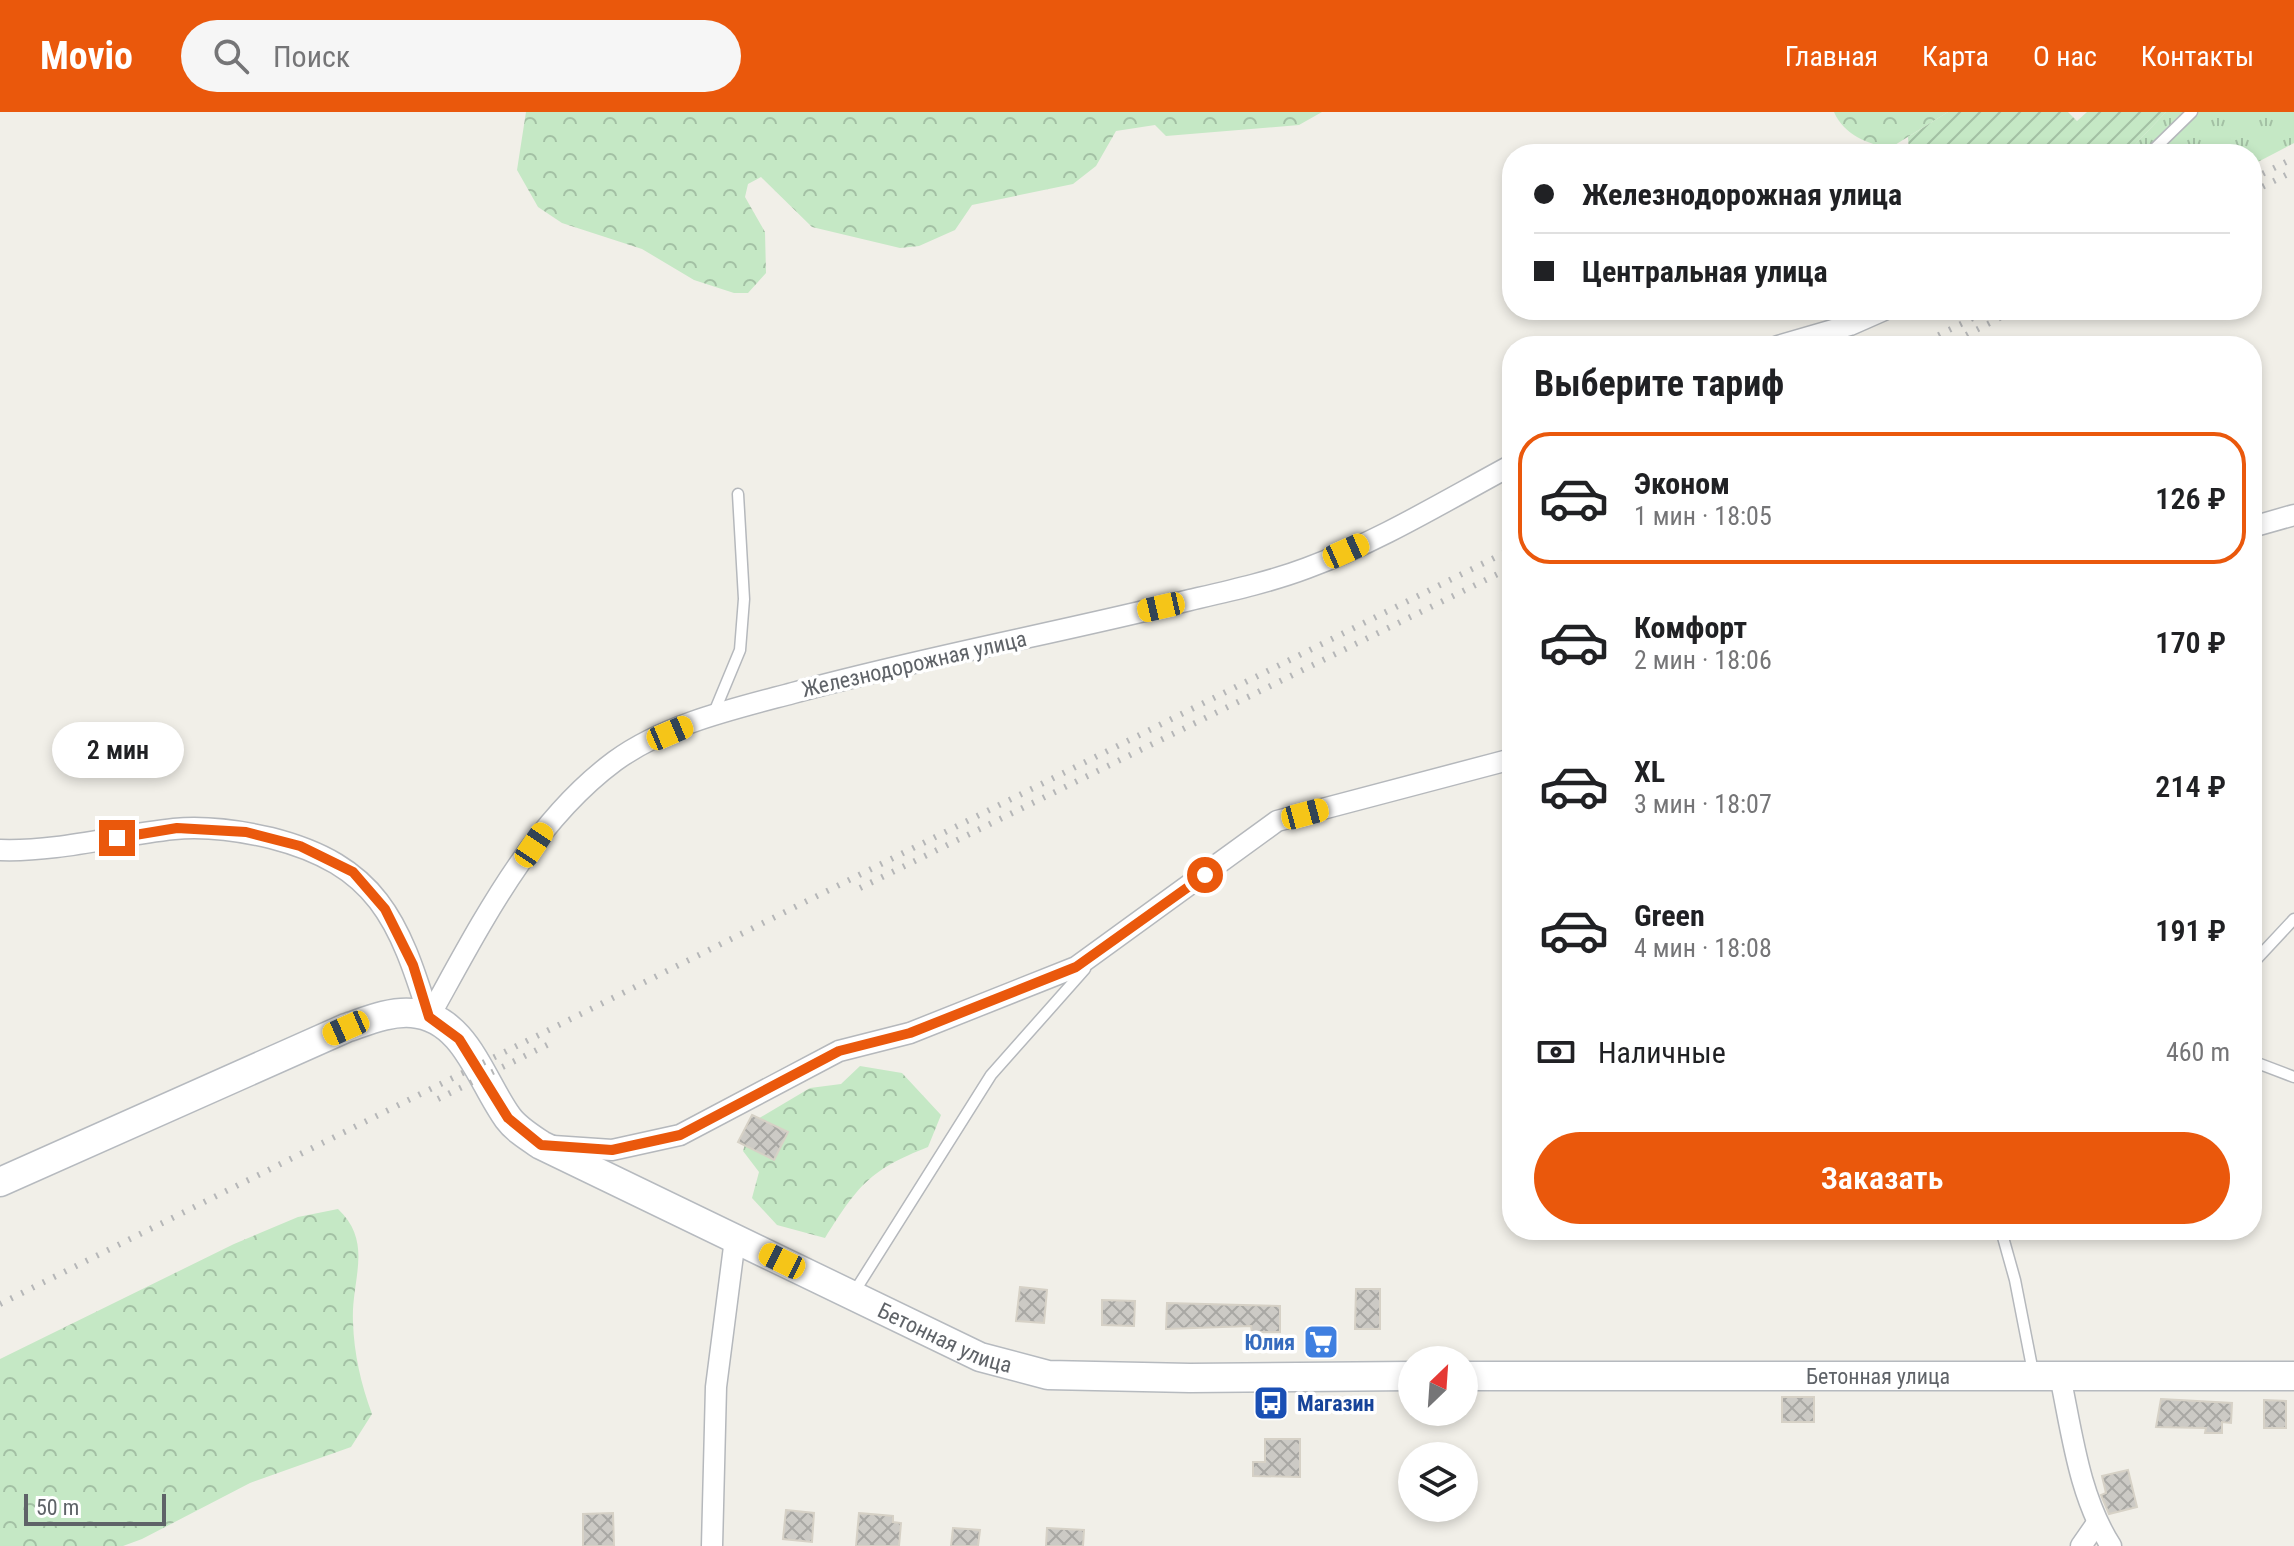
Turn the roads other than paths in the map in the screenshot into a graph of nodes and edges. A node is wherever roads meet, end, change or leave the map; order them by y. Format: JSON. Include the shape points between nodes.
{"nodes":[{"id":1,"x":2192,"y":112,"type":"edge"},
{"id":2,"x":2159,"y":144,"type":"edge"},
{"id":3,"x":1861,"y":320,"type":"edge"},
{"id":4,"x":1812,"y":336,"type":"edge"},
{"id":5,"x":1502,"y":470,"type":"edge"},
{"id":6,"x":738,"y":494,"type":"dead end"},
{"id":7,"x":2294,"y":515,"type":"edge"},
{"id":8,"x":2262,"y":524,"type":"edge"},
{"id":9,"x":713,"y":715,"type":"junction"},
{"id":10,"x":1502,"y":762,"type":"edge"},
{"id":11,"x":0,"y":850,"type":"edge"},
{"id":12,"x":2294,"y":919,"type":"edge"},
{"id":13,"x":1105,"y":947,"type":"junction"},
{"id":14,"x":2262,"y":953,"type":"edge"},
{"id":15,"x":429,"y":1017,"type":"junction"},
{"id":16,"x":2262,"y":1065,"type":"edge"},
{"id":17,"x":2294,"y":1077,"type":"edge"},
{"id":18,"x":530,"y":1137,"type":"junction"},
{"id":19,"x":0,"y":1182,"type":"edge"},
{"id":20,"x":735,"y":1239,"type":"junction"},
{"id":21,"x":2004,"y":1240,"type":"edge"},
{"id":22,"x":852,"y":1295,"type":"junction"},
{"id":23,"x":1398,"y":1376,"type":"edge"},
{"id":24,"x":1478,"y":1376,"type":"edge"},
{"id":25,"x":2046,"y":1376,"type":"junction"},
{"id":26,"x":2294,"y":1376,"type":"edge"},
{"id":27,"x":2097,"y":1523,"type":"junction"},
{"id":28,"x":712,"y":1546,"type":"edge"},
{"id":29,"x":2081,"y":1546,"type":"edge"},
{"id":30,"x":2111,"y":1546,"type":"edge"}],
"edges":[{"from":1,"to":2,"type":"lane"},
{"from":3,"to":4,"type":"street"},
{"from":5,"to":9,"type":"street","name":"Железнодорожная улица","via":[[1306,569]]},
{"from":6,"to":9,"type":"lane","via":[[744,599],[740,650]]},
{"from":7,"to":8,"type":"street"},
{"from":9,"to":15,"type":"street","name":"Железнодорожная улица","via":[[618,760],[547,826],[480,925]]},
{"from":10,"to":13,"type":"street","via":[[1277,821]]},
{"from":11,"to":15,"type":"street","via":[[28,851],[177,828],[246,832],[300,846],[353,872],[385,909],[413,965]]},
{"from":12,"to":14,"type":"lane"},
{"from":13,"to":18,"type":"street","via":[[1076,967],[924,1027],[839,1051],[680,1135],[612,1150]]},
{"from":13,"to":22,"type":"lane","via":[[991,1075]]},
{"from":15,"to":18,"type":"main road","via":[[459,1039]]},
{"from":15,"to":19,"type":"main road","via":[[396,1014],[346,1028]]},
{"from":16,"to":17,"type":"lane"},
{"from":18,"to":20,"type":"main road","name":"Бетонная улица"},
{"from":20,"to":22,"type":"main road","name":"Бетонная улица"},
{"from":20,"to":28,"type":"street","via":[[716,1387]]},
{"from":21,"to":25,"type":"lane"},
{"from":22,"to":23,"type":"main road","name":"Бетонная улица","via":[[980,1357],[1048,1375]]},
{"from":24,"to":25,"type":"main road","name":"Бетонная улица"},
{"from":25,"to":26,"type":"main road","name":"Бетонная улица"},
{"from":25,"to":27,"type":"street"},
{"from":27,"to":29,"type":"street"},
{"from":27,"to":30,"type":"street"}]}
